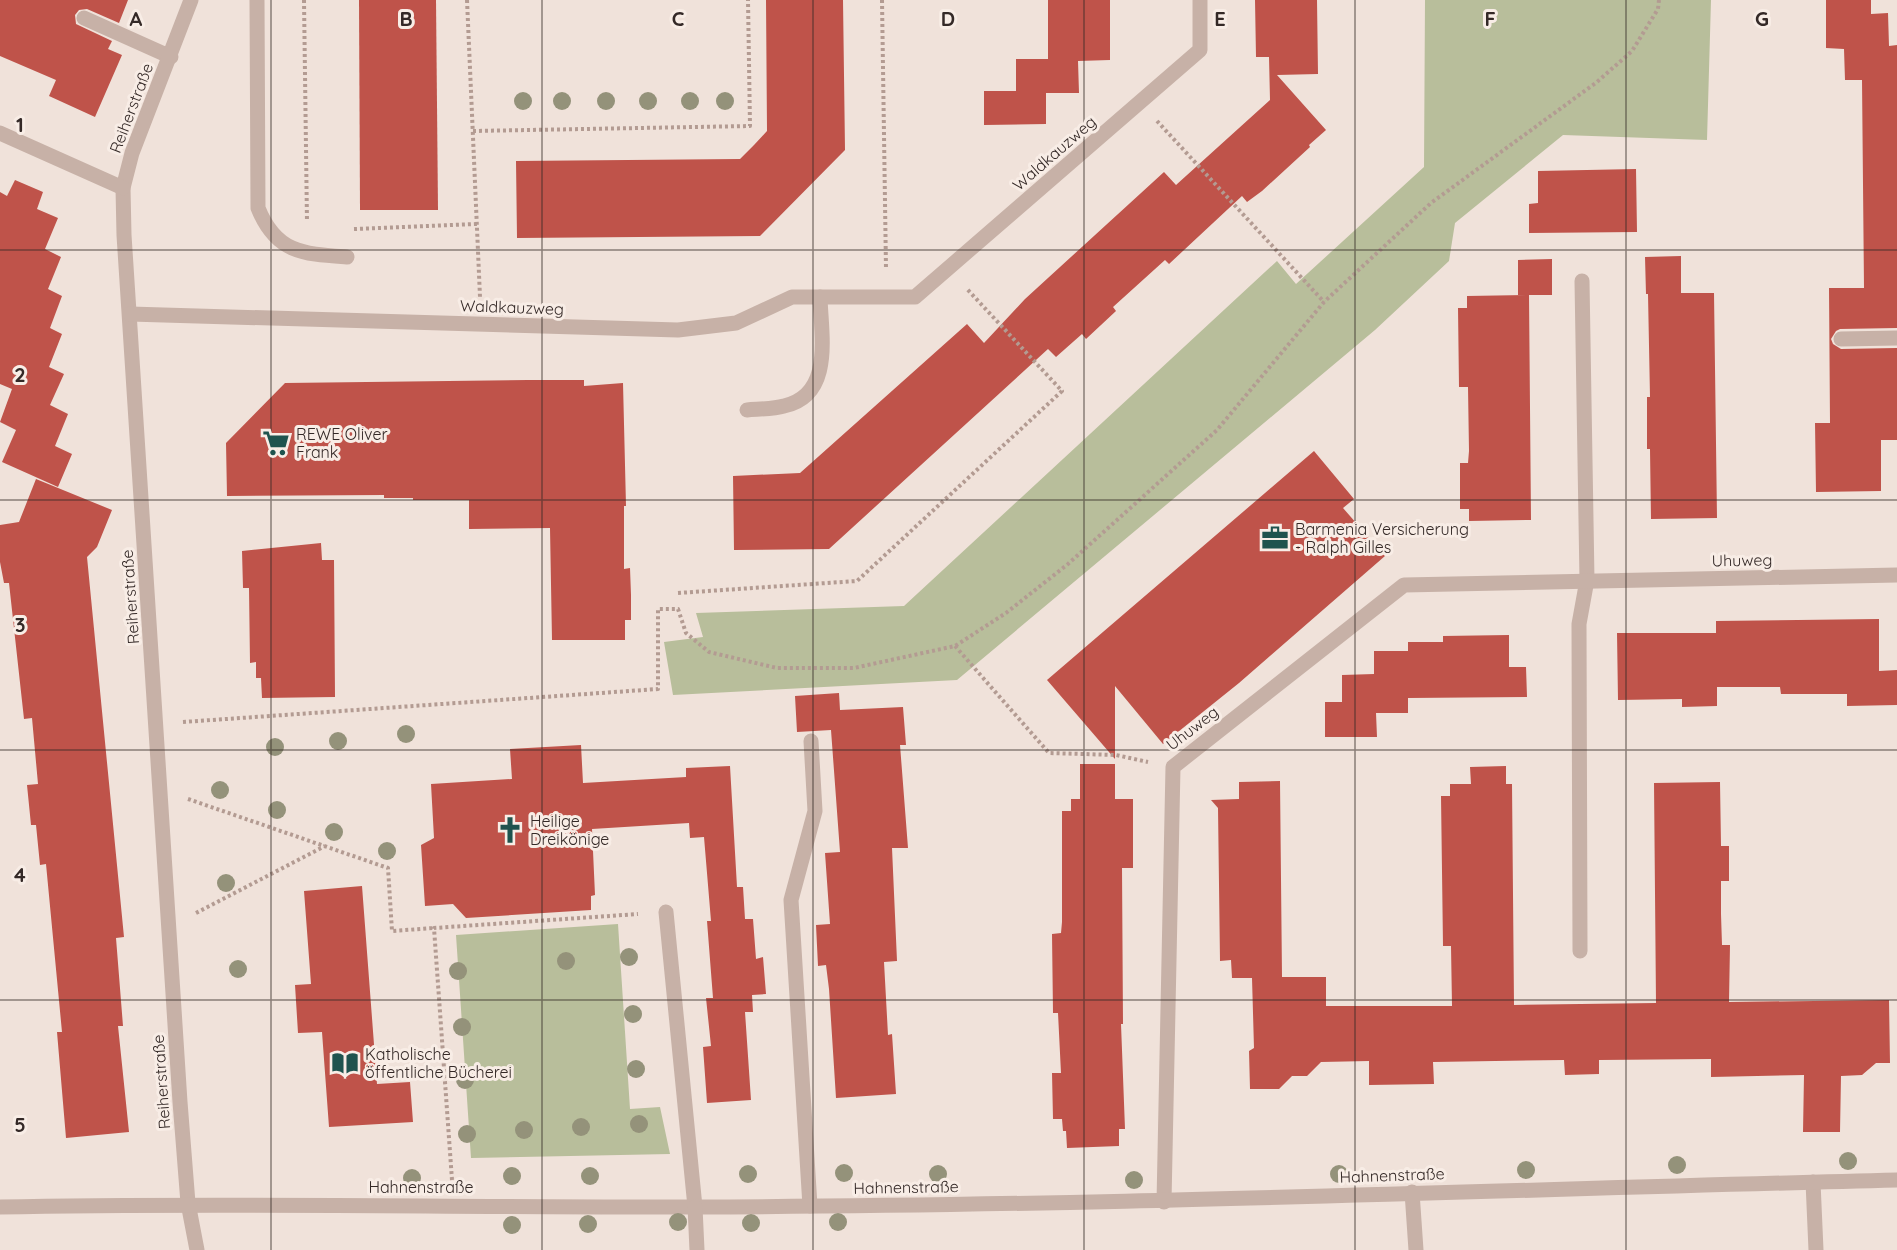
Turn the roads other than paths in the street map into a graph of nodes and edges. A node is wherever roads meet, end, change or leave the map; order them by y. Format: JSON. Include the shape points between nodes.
{"nodes":[{"id":1,"x":191,"y":0,"type":"edge"},
{"id":2,"x":257,"y":0,"type":"edge"},
{"id":3,"x":1200,"y":0,"type":"edge"},
{"id":4,"x":84,"y":18,"type":"dead end"},
{"id":5,"x":171,"y":57,"type":"junction"},
{"id":6,"x":0,"y":134,"type":"edge"},
{"id":7,"x":123,"y":188,"type":"junction"},
{"id":8,"x":347,"y":257,"type":"dead end"},
{"id":9,"x":1582,"y":281,"type":"dead end"},
{"id":10,"x":820,"y":297,"type":"junction"},
{"id":11,"x":130,"y":314,"type":"junction"},
{"id":12,"x":1897,"y":338,"type":"edge"},
{"id":13,"x":1841,"y":339,"type":"dead end"},
{"id":14,"x":747,"y":410,"type":"dead end"},
{"id":15,"x":1897,"y":575,"type":"edge"},
{"id":16,"x":1587,"y":580,"type":"junction"},
{"id":17,"x":811,"y":741,"type":"dead end"},
{"id":18,"x":666,"y":912,"type":"road end"},
{"id":19,"x":1580,"y":951,"type":"dead end"},
{"id":20,"x":1897,"y":1180,"type":"edge"},
{"id":21,"x":1813,"y":1182,"type":"junction"},
{"id":22,"x":1412,"y":1192,"type":"junction"},
{"id":23,"x":1164,"y":1202,"type":"junction"},
{"id":24,"x":188,"y":1203,"type":"junction"},
{"id":25,"x":810,"y":1206,"type":"junction"},
{"id":26,"x":0,"y":1207,"type":"edge"},
{"id":27,"x":695,"y":1207,"type":"junction"},
{"id":28,"x":197,"y":1250,"type":"edge"},
{"id":29,"x":697,"y":1250,"type":"edge"},
{"id":30,"x":1416,"y":1250,"type":"edge"},
{"id":31,"x":1816,"y":1250,"type":"edge"}],
"edges":[{"from":1,"to":5,"type":"street","name":"Reiherstraße"},
{"from":2,"to":8,"type":"street","via":[[258,208],[266,228],[282,244],[309,255]]},
{"from":3,"to":10,"type":"street","name":"Waldkauzweg","via":[[1200,50],[915,297]]},
{"from":4,"to":5,"type":"street"},
{"from":5,"to":7,"type":"street","name":"Reiherstraße","via":[[132,153]]},
{"from":6,"to":7,"type":"street"},
{"from":7,"to":11,"type":"street","name":"Reiherstraße"},
{"from":9,"to":16,"type":"street"},
{"from":10,"to":11,"type":"street","name":"Waldkauzweg","via":[[792,297],[736,323],[678,330]]},
{"from":10,"to":14,"type":"street","via":[[822,364],[816,385],[803,399],[784,406]]},
{"from":11,"to":24,"type":"street","name":"Reiherstraße"},
{"from":12,"to":13,"type":"street"},
{"from":15,"to":16,"type":"street","name":"Uhuweg"},
{"from":16,"to":19,"type":"street","via":[[1579,624]]},
{"from":16,"to":23,"type":"street","name":"Uhuweg","via":[[1404,585],[1173,767]]},
{"from":17,"to":25,"type":"street","via":[[815,811],[791,900]]},
{"from":18,"to":27,"type":"street"},
{"from":20,"to":21,"type":"street","name":"Hahnenstraße"},
{"from":21,"to":22,"type":"street","name":"Hahnenstraße"},
{"from":21,"to":31,"type":"street"},
{"from":22,"to":23,"type":"street","name":"Hahnenstraße"},
{"from":22,"to":30,"type":"street"},
{"from":23,"to":25,"type":"street","name":"Hahnenstraße"},
{"from":24,"to":26,"type":"street","name":"Hahnenstraße"},
{"from":24,"to":27,"type":"street","name":"Hahnenstraße"},
{"from":24,"to":28,"type":"street","name":"Reiherstraße"},
{"from":25,"to":27,"type":"street","name":"Hahnenstraße"},
{"from":27,"to":29,"type":"street"}]}
